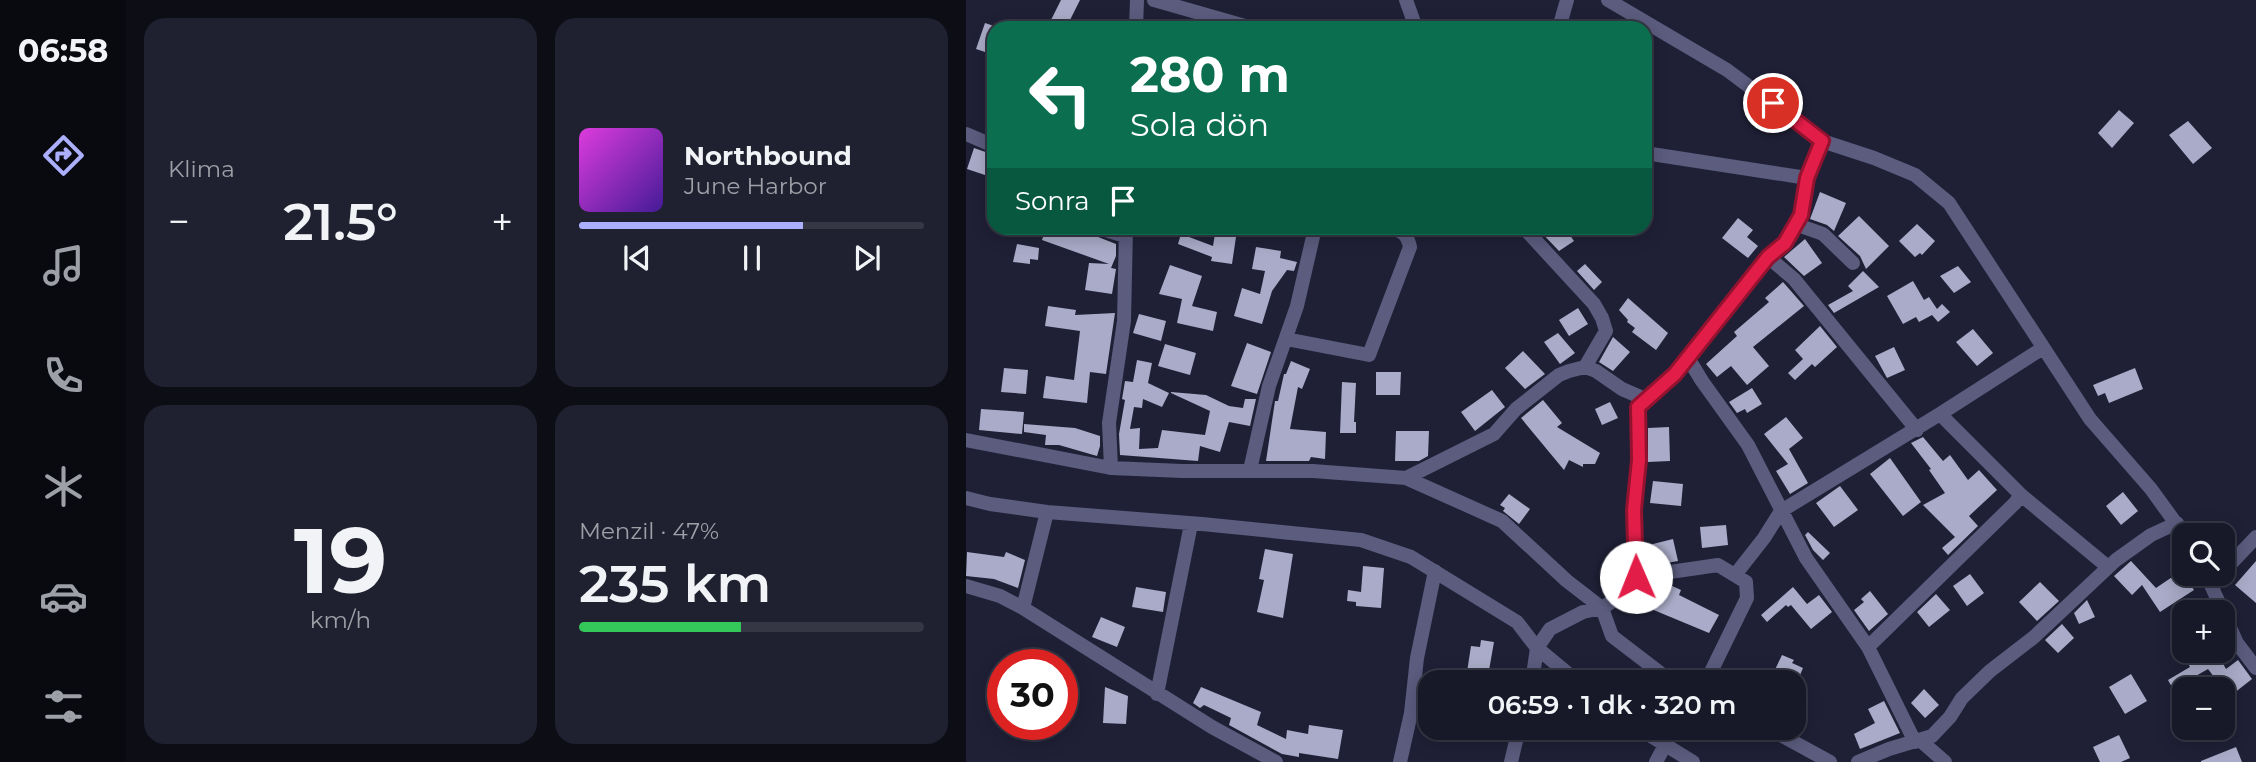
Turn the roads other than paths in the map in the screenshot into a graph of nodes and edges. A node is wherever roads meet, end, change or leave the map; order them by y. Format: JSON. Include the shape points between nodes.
{"nodes":[{"id":1,"x":1137,"y":0,"type":"edge"},
{"id":2,"x":1154,"y":0,"type":"edge"},
{"id":3,"x":1406,"y":0,"type":"edge"},
{"id":4,"x":1567,"y":0,"type":"edge"},
{"id":5,"x":1608,"y":0,"type":"edge"},
{"id":6,"x":1177,"y":3,"type":"edge"},
{"id":7,"x":1136,"y":21,"type":"edge"},
{"id":8,"x":1229,"y":21,"type":"edge"},
{"id":9,"x":1414,"y":21,"type":"edge"},
{"id":10,"x":1561,"y":21,"type":"edge"},
{"id":11,"x":1644,"y":21,"type":"edge"},
{"id":12,"x":1652,"y":26,"type":"edge"},
{"id":13,"x":966,"y":134,"type":"edge"},
{"id":14,"x":1822,"y":141,"type":"junction"},
{"id":15,"x":987,"y":143,"type":"edge"},
{"id":16,"x":1652,"y":154,"type":"edge"},
{"id":17,"x":1807,"y":178,"type":"junction"},
{"id":18,"x":1795,"y":224,"type":"junction"},
{"id":19,"x":1126,"y":235,"type":"edge"},
{"id":20,"x":1310,"y":235,"type":"edge"},
{"id":21,"x":1405,"y":235,"type":"edge"},
{"id":22,"x":1530,"y":235,"type":"edge"},
{"id":23,"x":1768,"y":257,"type":"junction"},
{"id":24,"x":1853,"y":263,"type":"dead end"},
{"id":25,"x":1286,"y":338,"type":"junction"},
{"id":26,"x":2043,"y":348,"type":"junction"},
{"id":27,"x":1688,"y":358,"type":"junction"},
{"id":28,"x":1585,"y":367,"type":"junction"},
{"id":29,"x":1645,"y":398,"type":"junction"},
{"id":30,"x":1940,"y":414,"type":"junction"},
{"id":31,"x":1917,"y":430,"type":"junction"},
{"id":32,"x":966,"y":440,"type":"edge"},
{"id":33,"x":1111,"y":468,"type":"junction"},
{"id":34,"x":1251,"y":470,"type":"junction"},
{"id":35,"x":1406,"y":478,"type":"junction"},
{"id":36,"x":2021,"y":495,"type":"junction"},
{"id":37,"x":966,"y":498,"type":"edge"},
{"id":38,"x":1782,"y":511,"type":"junction"},
{"id":39,"x":1047,"y":512,"type":"junction"},
{"id":40,"x":2176,"y":523,"type":"edge"},
{"id":41,"x":1191,"y":524,"type":"junction"},
{"id":42,"x":2172,"y":531,"type":"edge"},
{"id":43,"x":2256,"y":537,"type":"edge"},
{"id":44,"x":2235,"y":559,"type":"edge"},
{"id":45,"x":2108,"y":566,"type":"junction"},
{"id":46,"x":1435,"y":571,"type":"junction"},
{"id":47,"x":1735,"y":575,"type":"junction"},
{"id":48,"x":1636,"y":577,"type":"junction"},
{"id":49,"x":966,"y":586,"type":"edge"},
{"id":50,"x":2211,"y":586,"type":"edge"},
{"id":51,"x":1023,"y":608,"type":"junction"},
{"id":52,"x":1602,"y":608,"type":"junction"},
{"id":53,"x":1868,"y":647,"type":"junction"},
{"id":54,"x":1537,"y":648,"type":"junction"},
{"id":55,"x":2256,"y":668,"type":"edge"},
{"id":56,"x":1534,"y":670,"type":"edge"},
{"id":57,"x":1564,"y":670,"type":"edge"},
{"id":58,"x":1656,"y":670,"type":"edge"},
{"id":59,"x":1712,"y":670,"type":"edge"},
{"id":60,"x":1157,"y":694,"type":"junction"},
{"id":61,"x":1516,"y":740,"type":"edge"},
{"id":62,"x":1657,"y":740,"type":"edge"},
{"id":63,"x":1790,"y":740,"type":"edge"},
{"id":64,"x":1918,"y":742,"type":"junction"},
{"id":65,"x":1665,"y":745,"type":"junction"},
{"id":66,"x":1271,"y":761,"type":"edge"},
{"id":67,"x":1400,"y":762,"type":"edge"},
{"id":68,"x":1511,"y":762,"type":"edge"},
{"id":69,"x":1656,"y":762,"type":"edge"},
{"id":70,"x":1693,"y":762,"type":"edge"},
{"id":71,"x":1830,"y":762,"type":"edge"},
{"id":72,"x":1858,"y":762,"type":"edge"},
{"id":73,"x":1945,"y":762,"type":"edge"}],
"edges":[{"from":1,"to":7,"type":"street"},
{"from":2,"to":6,"type":"street"},
{"from":3,"to":9,"type":"street"},
{"from":4,"to":10,"type":"street"},
{"from":5,"to":11,"type":"street"},
{"from":6,"to":8,"type":"street"},
{"from":12,"to":14,"type":"street","via":[[1727,70]]},
{"from":13,"to":15,"type":"street"},
{"from":14,"to":17,"type":"street"},
{"from":14,"to":26,"type":"street","via":[[1914,175],[1948,203]]},
{"from":16,"to":17,"type":"street"},
{"from":17,"to":18,"type":"street","via":[[1801,215]]},
{"from":18,"to":23,"type":"street","via":[[1785,243]]},
{"from":18,"to":24,"type":"street","via":[[1823,234]]},
{"from":19,"to":33,"type":"street","via":[[1124,321],[1109,423]]},
{"from":20,"to":25,"type":"street","via":[[1297,306]]},
{"from":21,"to":25,"type":"street","via":[[1410,247],[1369,355]]},
{"from":22,"to":28,"type":"street","via":[[1602,318],[1606,331]]},
{"from":23,"to":27,"type":"street"},
{"from":23,"to":31,"type":"street","via":[[1794,279]]},
{"from":25,"to":34,"type":"street","via":[[1269,386]]},
{"from":26,"to":30,"type":"street"},
{"from":26,"to":40,"type":"street","via":[[2090,419]]},
{"from":27,"to":29,"type":"street"},
{"from":27,"to":38,"type":"street","via":[[1748,445]]},
{"from":28,"to":29,"type":"street"},
{"from":28,"to":35,"type":"street","via":[[1559,375],[1516,409],[1494,434]]},
{"from":29,"to":48,"type":"street","via":[[1636,420]]},
{"from":30,"to":31,"type":"street"},
{"from":30,"to":36,"type":"street"},
{"from":31,"to":38,"type":"street"},
{"from":32,"to":33,"type":"street"},
{"from":33,"to":34,"type":"street"},
{"from":34,"to":35,"type":"street"},
{"from":35,"to":52,"type":"street","via":[[1502,521]]},
{"from":36,"to":45,"type":"street"},
{"from":36,"to":53,"type":"street"},
{"from":37,"to":39,"type":"street"},
{"from":38,"to":47,"type":"street"},
{"from":38,"to":53,"type":"street","via":[[1806,558]]},
{"from":39,"to":41,"type":"street"},
{"from":39,"to":51,"type":"street"},
{"from":41,"to":46,"type":"street","via":[[1361,540],[1411,557]]},
{"from":41,"to":60,"type":"street"},
{"from":42,"to":45,"type":"street","via":[[2151,536]]},
{"from":43,"to":44,"type":"street"},
{"from":45,"to":64,"type":"street","via":[[1962,698],[1932,736]]},
{"from":46,"to":54,"type":"street","via":[[1517,622]]},
{"from":46,"to":67,"type":"street"},
{"from":47,"to":48,"type":"street","via":[[1718,565]]},
{"from":47,"to":59,"type":"street","via":[[1746,582],[1747,598]]},
{"from":48,"to":52,"type":"street","via":[[1633,589]]},
{"from":49,"to":51,"type":"street"},
{"from":50,"to":55,"type":"street","via":[[2237,642]]},
{"from":51,"to":60,"type":"street"},
{"from":52,"to":54,"type":"street","via":[[1550,629]]},
{"from":52,"to":58,"type":"street","via":[[1612,636]]},
{"from":53,"to":64,"type":"street"},
{"from":54,"to":56,"type":"street"},
{"from":54,"to":57,"type":"street"},
{"from":60,"to":66,"type":"street"},
{"from":61,"to":68,"type":"street"},
{"from":62,"to":65,"type":"street"},
{"from":63,"to":71,"type":"street"},
{"from":64,"to":72,"type":"street"},
{"from":64,"to":73,"type":"street"},
{"from":65,"to":69,"type":"street"},
{"from":65,"to":70,"type":"street"}]}
